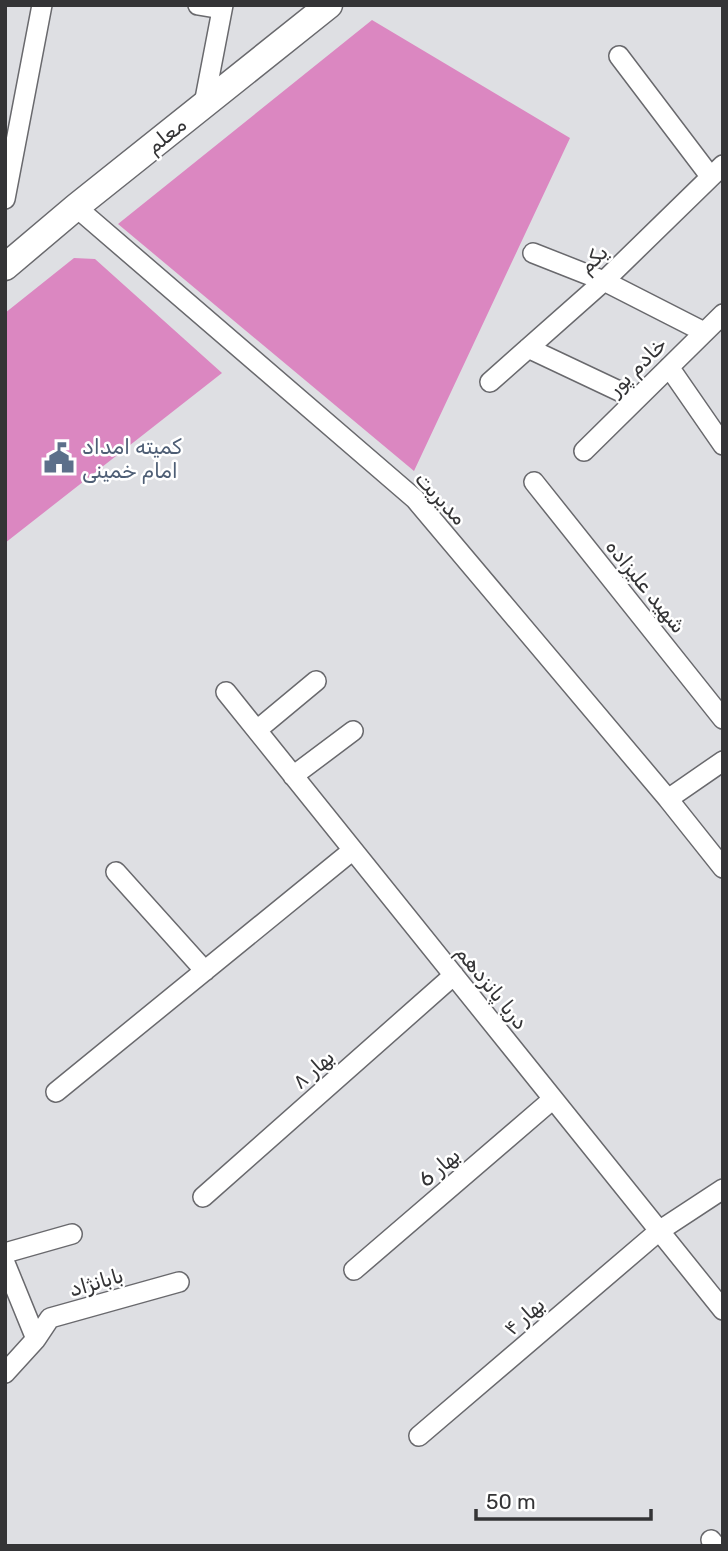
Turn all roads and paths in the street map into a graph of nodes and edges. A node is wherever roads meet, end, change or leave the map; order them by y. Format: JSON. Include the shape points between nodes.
{"nodes":[{"id":1,"x":42,"y":5,"type":"edge"},
{"id":2,"x":198,"y":5,"type":"edge"},
{"id":3,"x":329,"y":5,"type":"edge"},
{"id":4,"x":223,"y":7,"type":"edge"},
{"id":5,"x":619,"y":56,"type":"dead end"},
{"id":6,"x":204,"y":104,"type":"junction"},
{"id":7,"x":716,"y":171,"type":"edge"},
{"id":8,"x":5,"y":199,"type":"edge"},
{"id":9,"x":76,"y":207,"type":"junction"},
{"id":10,"x":533,"y":253,"type":"dead end"},
{"id":11,"x":5,"y":267,"type":"edge"},
{"id":12,"x":604,"y":281,"type":"junction"},
{"id":13,"x":723,"y":314,"type":"edge"},
{"id":14,"x":704,"y":332,"type":"junction"},
{"id":15,"x":528,"y":348,"type":"junction"},
{"id":16,"x":669,"y":367,"type":"junction"},
{"id":17,"x":490,"y":382,"type":"dead end"},
{"id":18,"x":636,"y":399,"type":"junction"},
{"id":19,"x":723,"y":444,"type":"edge"},
{"id":20,"x":584,"y":451,"type":"dead end"},
{"id":21,"x":534,"y":482,"type":"dead end"},
{"id":22,"x":316,"y":681,"type":"dead end"},
{"id":23,"x":226,"y":692,"type":"dead end"},
{"id":24,"x":723,"y":719,"type":"edge"},
{"id":25,"x":257,"y":730,"type":"junction"},
{"id":26,"x":353,"y":731,"type":"dead end"},
{"id":27,"x":723,"y":761,"type":"edge"},
{"id":28,"x":293,"y":776,"type":"junction"},
{"id":29,"x":668,"y":799,"type":"junction"},
{"id":30,"x":353,"y":850,"type":"junction"},
{"id":31,"x":723,"y":868,"type":"edge"},
{"id":32,"x":116,"y":872,"type":"dead end"},
{"id":33,"x":205,"y":971,"type":"junction"},
{"id":34,"x":454,"y":975,"type":"junction"},
{"id":35,"x":56,"y":1092,"type":"dead end"},
{"id":36,"x":553,"y":1099,"type":"junction"},
{"id":37,"x":723,"y":1189,"type":"edge"},
{"id":38,"x":203,"y":1197,"type":"dead end"},
{"id":39,"x":659,"y":1231,"type":"junction"},
{"id":40,"x":72,"y":1234,"type":"dead end"},
{"id":41,"x":5,"y":1253,"type":"edge"},
{"id":42,"x":5,"y":1263,"type":"edge"},
{"id":43,"x":354,"y":1270,"type":"dead end"},
{"id":44,"x":179,"y":1282,"type":"dead end"},
{"id":45,"x":723,"y":1310,"type":"edge"},
{"id":46,"x":36,"y":1339,"type":"junction"},
{"id":47,"x":5,"y":1373,"type":"edge"},
{"id":48,"x":419,"y":1436,"type":"dead end"}],
"edges":[{"from":1,"to":8,"type":"street"},
{"from":2,"to":4,"type":"street"},
{"from":3,"to":6,"type":"main road","name":"معلم"},
{"from":4,"to":6,"type":"street"},
{"from":5,"to":7,"type":"street"},
{"from":6,"to":9,"type":"main road","name":"معلم"},
{"from":7,"to":12,"type":"street","name":"یکم"},
{"from":9,"to":11,"type":"main road","name":"معلم"},
{"from":9,"to":29,"type":"street","name":"مدیریت","via":[[415,499]]},
{"from":10,"to":12,"type":"street"},
{"from":12,"to":14,"type":"street"},
{"from":12,"to":15,"type":"street","name":"یکم"},
{"from":13,"to":14,"type":"street","name":"خادم پور"},
{"from":14,"to":16,"type":"street","name":"خادم پور"},
{"from":15,"to":17,"type":"street","name":"یکم"},
{"from":15,"to":18,"type":"street"},
{"from":16,"to":18,"type":"street","name":"خادم پور"},
{"from":16,"to":19,"type":"street"},
{"from":18,"to":20,"type":"street","name":"خادم پور"},
{"from":21,"to":24,"type":"street","name":"شهید علیزاده"},
{"from":22,"to":25,"type":"street"},
{"from":23,"to":25,"type":"street","name":"دریا پانزدهم"},
{"from":25,"to":28,"type":"street","name":"دریا پانزدهم"},
{"from":26,"to":28,"type":"street"},
{"from":27,"to":29,"type":"street"},
{"from":28,"to":30,"type":"street","name":"دریا پانزدهم"},
{"from":29,"to":31,"type":"street","name":"مدیریت"},
{"from":30,"to":33,"type":"street"},
{"from":30,"to":34,"type":"street","name":"دریا پانزدهم"},
{"from":32,"to":33,"type":"street"},
{"from":33,"to":35,"type":"street"},
{"from":34,"to":36,"type":"street","name":"دریا پانزدهم"},
{"from":34,"to":38,"type":"street","name":"بهار ۸"},
{"from":36,"to":39,"type":"street","name":"دریا پانزدهم"},
{"from":36,"to":43,"type":"street","name":"بهار 6"},
{"from":37,"to":39,"type":"street","name":"بهار ۴"},
{"from":39,"to":45,"type":"street","name":"دریا پانزدهم"},
{"from":39,"to":48,"type":"street","name":"بهار ۴"},
{"from":40,"to":41,"type":"street"},
{"from":42,"to":46,"type":"street"},
{"from":44,"to":46,"type":"street","name":"بابانژاد","via":[[50,1318]]},
{"from":46,"to":47,"type":"street","name":"بابانژاد"}]}
